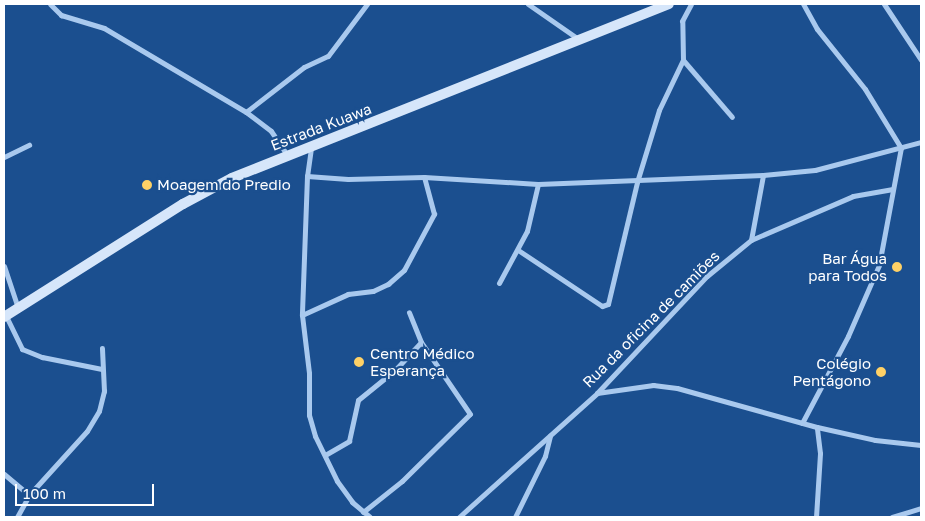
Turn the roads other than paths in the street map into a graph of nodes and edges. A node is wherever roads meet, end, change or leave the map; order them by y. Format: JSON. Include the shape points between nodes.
{"nodes":[{"id":1,"x":50,"y":4,"type":"edge"},
{"id":2,"x":366,"y":4,"type":"edge"},
{"id":3,"x":528,"y":4,"type":"edge"},
{"id":4,"x":669,"y":4,"type":"edge"},
{"id":5,"x":691,"y":4,"type":"edge"},
{"id":6,"x":803,"y":4,"type":"edge"},
{"id":7,"x":884,"y":4,"type":"edge"},
{"id":8,"x":577,"y":38,"type":"junction"},
{"id":9,"x":683,"y":60,"type":"junction"},
{"id":10,"x":921,"y":60,"type":"edge"},
{"id":11,"x":246,"y":112,"type":"junction"},
{"id":12,"x":732,"y":117,"type":"dead end"},
{"id":13,"x":921,"y":142,"type":"edge"},
{"id":14,"x":29,"y":145,"type":"dead end"},
{"id":15,"x":311,"y":148,"type":"junction"},
{"id":16,"x":901,"y":148,"type":"junction"},
{"id":17,"x":288,"y":156,"type":"junction"},
{"id":18,"x":4,"y":157,"type":"edge"},
{"id":19,"x":762,"y":175,"type":"junction"},
{"id":20,"x":307,"y":176,"type":"junction"},
{"id":21,"x":424,"y":177,"type":"junction"},
{"id":22,"x":637,"y":182,"type":"junction"},
{"id":23,"x":538,"y":184,"type":"junction"},
{"id":24,"x":891,"y":189,"type":"junction"},
{"id":25,"x":751,"y":240,"type":"junction"},
{"id":26,"x":518,"y":250,"type":"junction"},
{"id":27,"x":4,"y":266,"type":"edge"},
{"id":28,"x":499,"y":283,"type":"dead end"},
{"id":29,"x":18,"y":308,"type":"junction"},
{"id":30,"x":408,"y":312,"type":"dead end"},
{"id":31,"x":302,"y":314,"type":"junction"},
{"id":32,"x":5,"y":316,"type":"edge"},
{"id":33,"x":421,"y":342,"type":"junction"},
{"id":34,"x":102,"y":348,"type":"dead end"},
{"id":35,"x":102,"y":369,"type":"junction"},
{"id":36,"x":596,"y":393,"type":"junction"},
{"id":37,"x":802,"y":424,"type":"junction"},
{"id":38,"x":817,"y":427,"type":"junction"},
{"id":39,"x":550,"y":436,"type":"junction"},
{"id":40,"x":921,"y":446,"type":"edge"},
{"id":41,"x":325,"y":455,"type":"junction"},
{"id":42,"x":4,"y":474,"type":"edge"},
{"id":43,"x":29,"y":495,"type":"junction"},
{"id":44,"x":921,"y":508,"type":"edge"},
{"id":45,"x":363,"y":512,"type":"junction"},
{"id":46,"x":17,"y":517,"type":"edge"},
{"id":47,"x":370,"y":517,"type":"edge"},
{"id":48,"x":459,"y":517,"type":"edge"},
{"id":49,"x":515,"y":517,"type":"edge"},
{"id":50,"x":816,"y":517,"type":"edge"},
{"id":51,"x":892,"y":517,"type":"edge"}],
"edges":[{"from":1,"to":11,"type":"street","via":[[61,15],[104,28]]},
{"from":2,"to":11,"type":"street","via":[[328,56],[304,67]]},
{"from":3,"to":8,"type":"street"},
{"from":4,"to":8,"type":"street","name":"Estrada Kuawa"},
{"from":5,"to":9,"type":"street","via":[[682,21]]},
{"from":6,"to":16,"type":"street","via":[[818,29],[865,89]]},
{"from":7,"to":10,"type":"street"},
{"from":8,"to":15,"type":"street","name":"Estrada Kuawa"},
{"from":9,"to":12,"type":"street"},
{"from":9,"to":22,"type":"street","via":[[659,110]]},
{"from":11,"to":17,"type":"street","via":[[271,131]]},
{"from":13,"to":16,"type":"street"},
{"from":14,"to":18,"type":"street"},
{"from":15,"to":17,"type":"street","name":"Estrada Kuawa"},
{"from":15,"to":20,"type":"street"},
{"from":16,"to":19,"type":"street","via":[[815,170]]},
{"from":16,"to":24,"type":"street"},
{"from":17,"to":29,"type":"street","name":"Estrada Kuawa","via":[[232,178],[182,204]]},
{"from":19,"to":22,"type":"street"},
{"from":19,"to":25,"type":"street"},
{"from":20,"to":21,"type":"street","via":[[348,180]]},
{"from":20,"to":31,"type":"street"},
{"from":21,"to":23,"type":"street"},
{"from":21,"to":31,"type":"street","via":[[434,214],[404,270],[388,284],[373,291],[348,294]]},
{"from":22,"to":23,"type":"street"},
{"from":22,"to":26,"type":"street","via":[[606,307]]},
{"from":23,"to":26,"type":"street","via":[[527,231]]},
{"from":24,"to":25,"type":"street","name":"Rua da oficina de camiões","via":[[853,196]]},
{"from":24,"to":37,"type":"street","via":[[878,265],[848,336]]},
{"from":25,"to":36,"type":"street","name":"Rua da oficina de camiões","via":[[707,276]]},
{"from":26,"to":28,"type":"street"},
{"from":27,"to":29,"type":"street"},
{"from":29,"to":32,"type":"street","name":"Estrada Kuawa"},
{"from":30,"to":33,"type":"street"},
{"from":31,"to":41,"type":"street","via":[[310,416],[315,436]]},
{"from":32,"to":35,"type":"street","via":[[22,349],[42,357]]},
{"from":33,"to":41,"type":"street","via":[[396,370],[358,400],[349,441]]},
{"from":33,"to":45,"type":"street","via":[[470,414],[402,481]]},
{"from":34,"to":35,"type":"street"},
{"from":35,"to":43,"type":"street","via":[[104,391],[99,411],[87,430]]},
{"from":36,"to":37,"type":"street","via":[[653,384]]},
{"from":36,"to":39,"type":"street","name":"Rua da oficina de camiões"},
{"from":37,"to":38,"type":"street"},
{"from":38,"to":40,"type":"street"},
{"from":38,"to":50,"type":"street","via":[[820,454]]},
{"from":39,"to":48,"type":"street","name":"Rua da oficina de camiões"},
{"from":39,"to":49,"type":"street","via":[[545,456]]},
{"from":41,"to":45,"type":"street","via":[[352,502]]},
{"from":42,"to":43,"type":"street"},
{"from":43,"to":46,"type":"street"},
{"from":44,"to":51,"type":"street"},
{"from":45,"to":47,"type":"street"}]}
